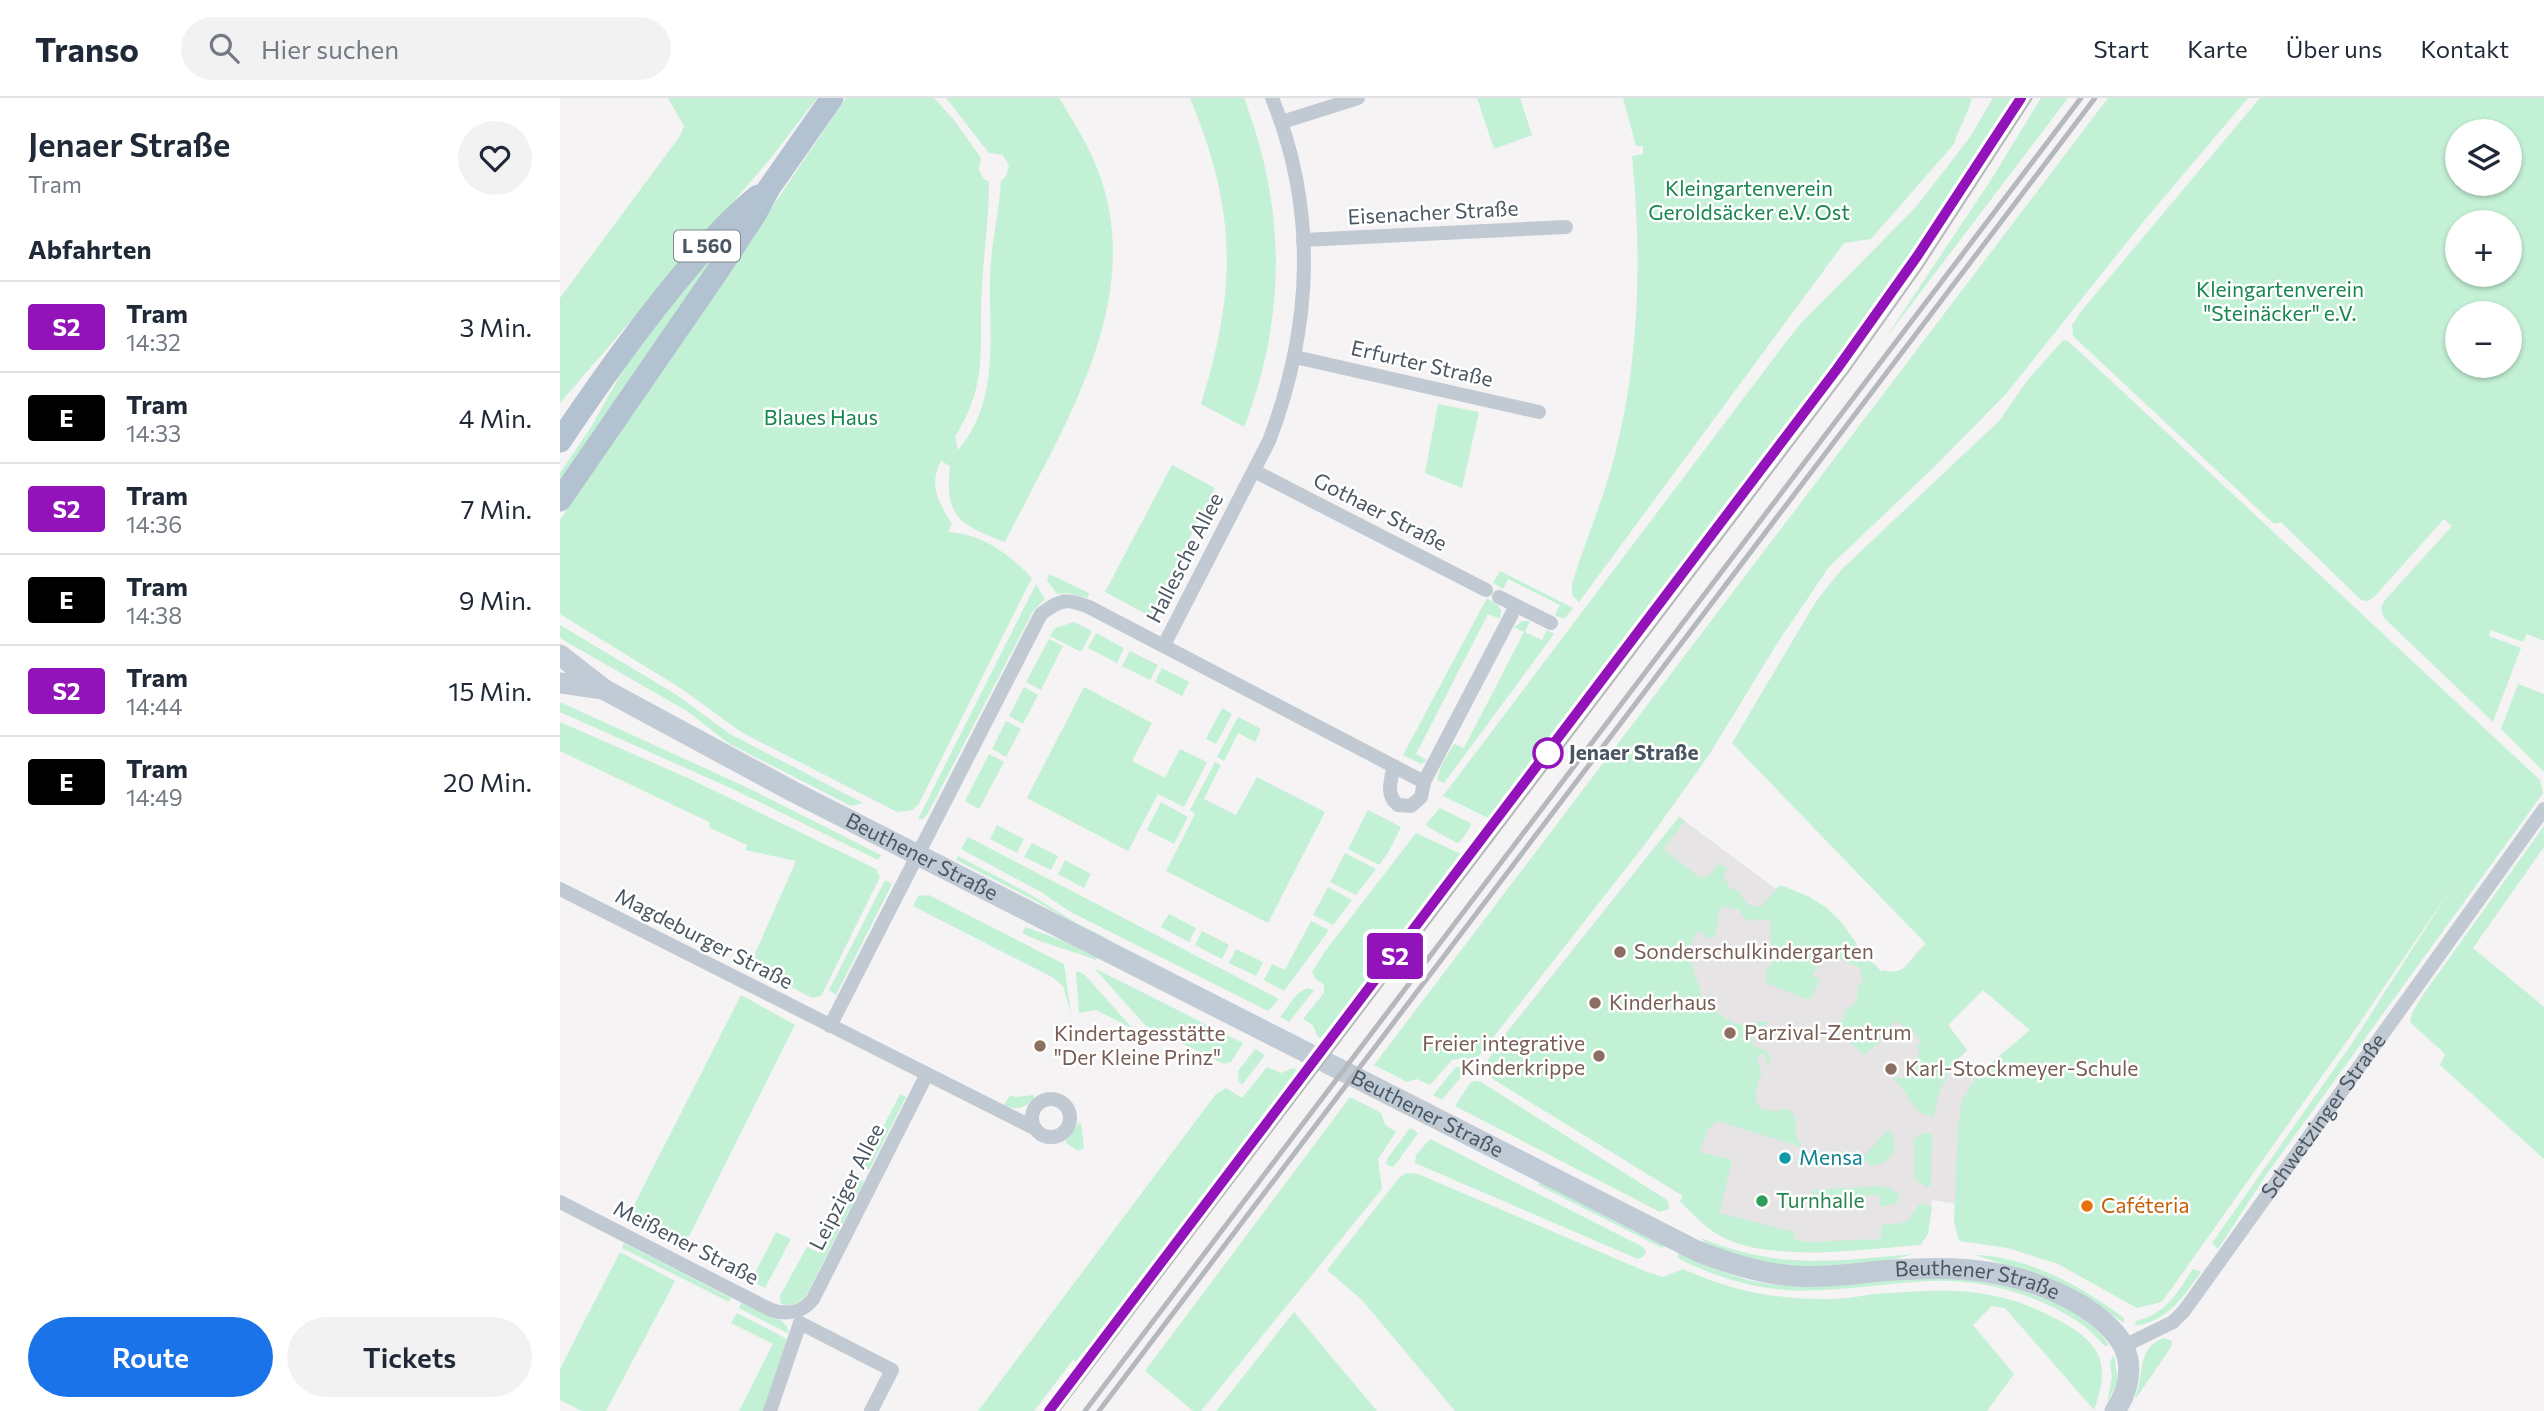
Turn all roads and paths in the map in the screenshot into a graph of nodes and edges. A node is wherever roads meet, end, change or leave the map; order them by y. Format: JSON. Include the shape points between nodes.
{"nodes":[{"id":1,"x":832,"y":98,"type":"edge"},
{"id":2,"x":1272,"y":98,"type":"edge"},
{"id":3,"x":1357,"y":98,"type":"edge"},
{"id":4,"x":1282,"y":122,"type":"junction"},
{"id":5,"x":769,"y":188,"type":"junction"},
{"id":6,"x":1566,"y":227,"type":"dead end"},
{"id":7,"x":1303,"y":240,"type":"junction"},
{"id":8,"x":1295,"y":357,"type":"junction"},
{"id":9,"x":1539,"y":412,"type":"dead end"},
{"id":10,"x":560,"y":441,"type":"edge"},
{"id":11,"x":1254,"y":471,"type":"junction"},
{"id":12,"x":560,"y":500,"type":"edge"},
{"id":13,"x":1516,"y":606,"type":"junction"},
{"id":14,"x":1551,"y":623,"type":"dead end"},
{"id":15,"x":1164,"y":645,"type":"junction"},
{"id":16,"x":560,"y":655,"type":"edge"},
{"id":17,"x":560,"y":683,"type":"edge"},
{"id":18,"x":605,"y":690,"type":"junction"},
{"id":19,"x":1394,"y":766,"type":"junction"},
{"id":20,"x":1424,"y":782,"type":"junction"},
{"id":21,"x":2544,"y":809,"type":"edge"},
{"id":22,"x":916,"y":854,"type":"junction"},
{"id":23,"x":560,"y":889,"type":"edge"},
{"id":24,"x":830,"y":1026,"type":"junction"},
{"id":25,"x":927,"y":1074,"type":"junction"},
{"id":26,"x":1034,"y":1128,"type":"dead end"},
{"id":27,"x":560,"y":1202,"type":"edge"},
{"id":28,"x":798,"y":1317,"type":"junction"},
{"id":29,"x":2124,"y":1346,"type":"junction"},
{"id":30,"x":770,"y":1411,"type":"edge"},
{"id":31,"x":871,"y":1411,"type":"edge"},
{"id":32,"x":2115,"y":1411,"type":"edge"}],
"edges":[{"from":1,"to":5,"type":"main road","number":"L 560"},
{"from":2,"to":4,"type":"street","name":"Hallesche Allee"},
{"from":3,"to":4,"type":"street"},
{"from":4,"to":7,"type":"street","name":"Hallesche Allee","via":[[1296,176]]},
{"from":5,"to":10,"type":"main road","number":"L 560","via":[[740,210],[695,258]]},
{"from":5,"to":12,"type":"main road","number":"L 560","via":[[717,272]]},
{"from":6,"to":7,"type":"street","name":"Eisenacher Straße"},
{"from":7,"to":8,"type":"street","name":"Hallesche Allee","via":[[1304,298]]},
{"from":8,"to":9,"type":"street","name":"Erfurter Straße"},
{"from":8,"to":11,"type":"street","name":"Hallesche Allee","via":[[1280,412]]},
{"from":11,"to":13,"type":"street","name":"Gothaer Straße"},
{"from":11,"to":15,"type":"street","name":"Hallesche Allee"},
{"from":13,"to":14,"type":"street","name":"Gothaer Straße"},
{"from":13,"to":20,"type":"street"},
{"from":15,"to":19,"type":"street"},
{"from":15,"to":22,"type":"street","name":"Hallesche Allee","via":[[1070,600],[1055,603],[1041,614]]},
{"from":16,"to":18,"type":"main road","name":"Beuthener Straße"},
{"from":17,"to":18,"type":"main road","name":"Beuthener Straße"},
{"from":18,"to":22,"type":"main road","name":"Beuthener Straße"},
{"from":19,"to":20,"type":"street"},
{"from":19,"to":20,"type":"street","via":[[1390,793],[1394,803],[1407,807],[1418,801]]},
{"from":21,"to":29,"type":"street","name":"Schwetzinger Straße","via":[[2184,1311],[2173,1322]]},
{"from":22,"to":24,"type":"street"},
{"from":22,"to":29,"type":"main road","name":"Beuthener Straße","via":[[1697,1251],[1793,1276],[1916,1268],[2000,1273],[2045,1287],[2078,1304],[2106,1323]]},
{"from":23,"to":24,"type":"street","name":"Magdeburger Straße"},
{"from":24,"to":25,"type":"street","name":"Magdeburger Straße"},
{"from":25,"to":26,"type":"street","name":"Magdeburger Straße"},
{"from":25,"to":28,"type":"street","name":"Leipziger Allee","via":[[813,1299]]},
{"from":27,"to":28,"type":"street","name":"Meißener Straße","via":[[771,1310]]},
{"from":28,"to":30,"type":"street","name":"Leipziger Allee"},
{"from":28,"to":31,"type":"street","name":"Meißener Straße","via":[[892,1370]]},
{"from":29,"to":32,"type":"main road","via":[[2129,1377]]}]}
